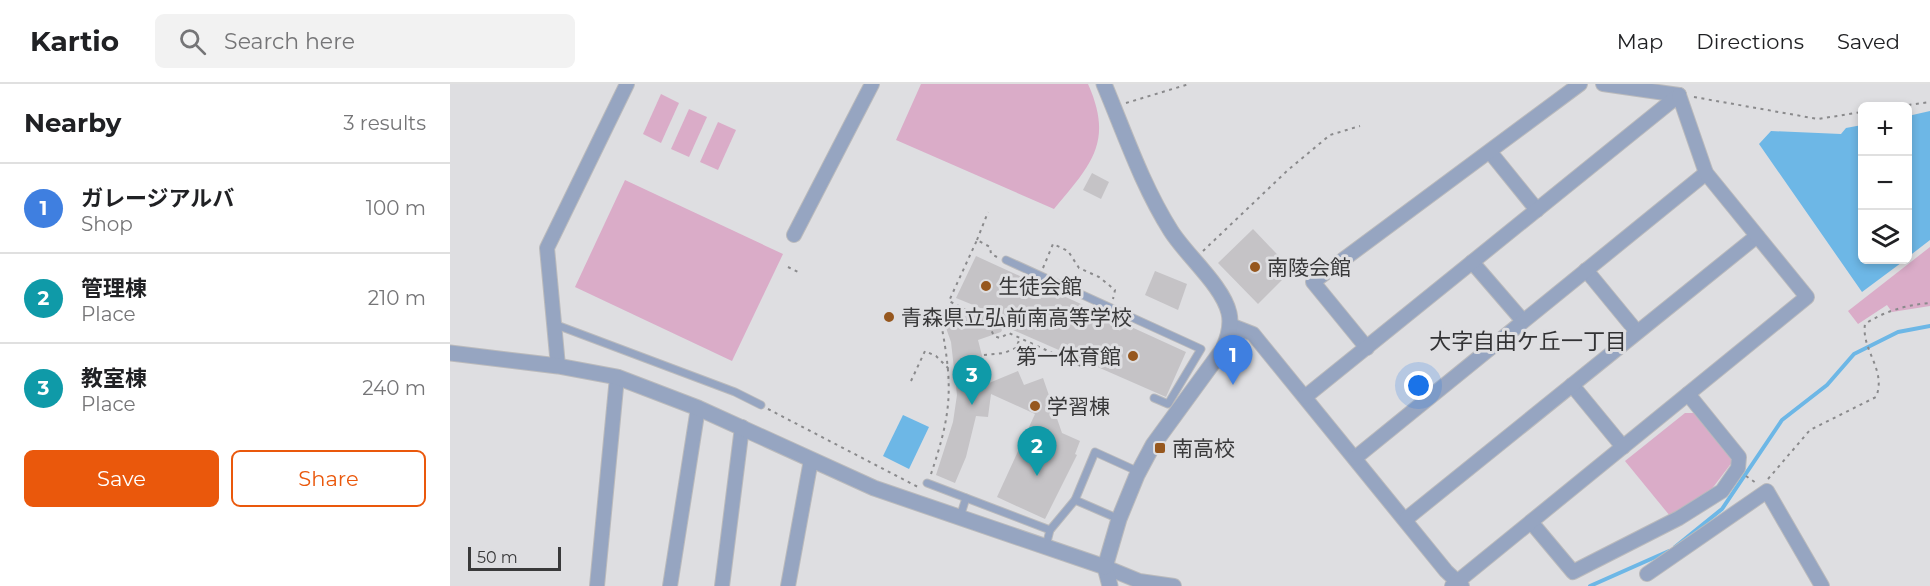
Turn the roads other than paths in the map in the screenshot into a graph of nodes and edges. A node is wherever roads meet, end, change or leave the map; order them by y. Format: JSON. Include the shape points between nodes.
{"nodes":[{"id":1,"x":627,"y":84,"type":"edge"},
{"id":2,"x":872,"y":84,"type":"edge"},
{"id":3,"x":1104,"y":84,"type":"edge"},
{"id":4,"x":1580,"y":84,"type":"edge"},
{"id":5,"x":1602,"y":84,"type":"edge"},
{"id":6,"x":1679,"y":95,"type":"junction"},
{"id":7,"x":1490,"y":152,"type":"junction"},
{"id":8,"x":1706,"y":172,"type":"junction"},
{"id":9,"x":1537,"y":210,"type":"junction"},
{"id":10,"x":794,"y":236,"type":"dead end"},
{"id":11,"x":1757,"y":236,"type":"junction"},
{"id":12,"x":1006,"y":260,"type":"road end"},
{"id":13,"x":1472,"y":262,"type":"junction"},
{"id":14,"x":1586,"y":270,"type":"junction"},
{"id":15,"x":1522,"y":321,"type":"junction"},
{"id":16,"x":554,"y":324,"type":"junction"},
{"id":17,"x":1230,"y":325,"type":"junction"},
{"id":18,"x":1637,"y":332,"type":"junction"},
{"id":19,"x":1366,"y":348,"type":"junction"},
{"id":20,"x":450,"y":353,"type":"edge"},
{"id":21,"x":558,"y":366,"type":"junction"},
{"id":22,"x":617,"y":377,"type":"junction"},
{"id":23,"x":1190,"y":381,"type":"junction"},
{"id":24,"x":1572,"y":385,"type":"junction"},
{"id":25,"x":1688,"y":394,"type":"junction"},
{"id":26,"x":1305,"y":397,"type":"junction"},
{"id":27,"x":1154,"y":398,"type":"dead end"},
{"id":28,"x":761,"y":405,"type":"road end"},
{"id":29,"x":698,"y":408,"type":"junction"},
{"id":30,"x":742,"y":427,"type":"junction"},
{"id":31,"x":1623,"y":447,"type":"junction"},
{"id":32,"x":1355,"y":458,"type":"junction"},
{"id":33,"x":811,"y":460,"type":"junction"},
{"id":34,"x":1139,"y":472,"type":"junction"},
{"id":35,"x":927,"y":483,"type":"road end"},
{"id":36,"x":966,"y":498,"type":"junction"},
{"id":37,"x":1075,"y":500,"type":"junction"},
{"id":38,"x":960,"y":517,"type":"junction"},
{"id":39,"x":1119,"y":519,"type":"junction"},
{"id":40,"x":1406,"y":519,"type":"junction"},
{"id":41,"x":1531,"y":522,"type":"junction"},
{"id":42,"x":1050,"y":530,"type":"junction"},
{"id":43,"x":1046,"y":547,"type":"junction"},
{"id":44,"x":1105,"y":567,"type":"junction"},
{"id":45,"x":1647,"y":574,"type":"dead end"},
{"id":46,"x":1457,"y":585,"type":"edge"},
{"id":47,"x":597,"y":586,"type":"edge"},
{"id":48,"x":670,"y":586,"type":"edge"},
{"id":49,"x":722,"y":586,"type":"edge"},
{"id":50,"x":788,"y":586,"type":"edge"},
{"id":51,"x":1110,"y":586,"type":"edge"},
{"id":52,"x":1174,"y":586,"type":"edge"},
{"id":53,"x":1822,"y":586,"type":"edge"}],
"edges":[{"from":1,"to":16,"type":"street","via":[[547,248]]},
{"from":2,"to":10,"type":"street"},
{"from":3,"to":17,"type":"street","via":[[1151,198],[1225,302]]},
{"from":4,"to":7,"type":"street"},
{"from":5,"to":6,"type":"street"},
{"from":6,"to":8,"type":"street"},
{"from":6,"to":9,"type":"street"},
{"from":7,"to":9,"type":"street"},
{"from":7,"to":19,"type":"street","via":[[1313,282]]},
{"from":8,"to":11,"type":"street"},
{"from":8,"to":14,"type":"street"},
{"from":9,"to":13,"type":"street"},
{"from":11,"to":18,"type":"street"},
{"from":11,"to":25,"type":"street","via":[[1807,297]]},
{"from":12,"to":23,"type":"lane","via":[[1202,349]]},
{"from":13,"to":15,"type":"street"},
{"from":13,"to":19,"type":"street"},
{"from":14,"to":15,"type":"street"},
{"from":14,"to":18,"type":"street"},
{"from":15,"to":32,"type":"street"},
{"from":16,"to":21,"type":"street"},
{"from":16,"to":28,"type":"lane"},
{"from":17,"to":23,"type":"street","via":[[1222,349]]},
{"from":17,"to":26,"type":"street","via":[[1253,334]]},
{"from":18,"to":24,"type":"street"},
{"from":19,"to":26,"type":"street"},
{"from":20,"to":21,"type":"street"},
{"from":21,"to":22,"type":"street"},
{"from":22,"to":29,"type":"street"},
{"from":22,"to":47,"type":"street"},
{"from":23,"to":27,"type":"lane","via":[[1168,404]]},
{"from":23,"to":34,"type":"street"},
{"from":24,"to":31,"type":"street"},
{"from":24,"to":40,"type":"street"},
{"from":25,"to":31,"type":"street"},
{"from":25,"to":41,"type":"street","via":[[1739,457],[1737,468],[1722,491],[1679,519],[1573,572]]},
{"from":26,"to":32,"type":"street"},
{"from":29,"to":30,"type":"street"},
{"from":29,"to":48,"type":"street"},
{"from":30,"to":33,"type":"street"},
{"from":30,"to":49,"type":"street"},
{"from":31,"to":41,"type":"street"},
{"from":32,"to":40,"type":"street"},
{"from":33,"to":38,"type":"street","via":[[874,488]]},
{"from":33,"to":50,"type":"street"},
{"from":34,"to":37,"type":"lane","via":[[1095,452]]},
{"from":34,"to":39,"type":"street"},
{"from":35,"to":36,"type":"lane"},
{"from":36,"to":38,"type":"lane"},
{"from":36,"to":42,"type":"lane"},
{"from":37,"to":39,"type":"lane"},
{"from":37,"to":42,"type":"lane"},
{"from":38,"to":43,"type":"street"},
{"from":39,"to":44,"type":"street"},
{"from":40,"to":46,"type":"street"},
{"from":41,"to":46,"type":"street"},
{"from":42,"to":43,"type":"lane"},
{"from":43,"to":44,"type":"street"},
{"from":44,"to":51,"type":"street"},
{"from":44,"to":52,"type":"street","via":[[1139,581]]},
{"from":45,"to":53,"type":"street","via":[[1767,491]]}]}
